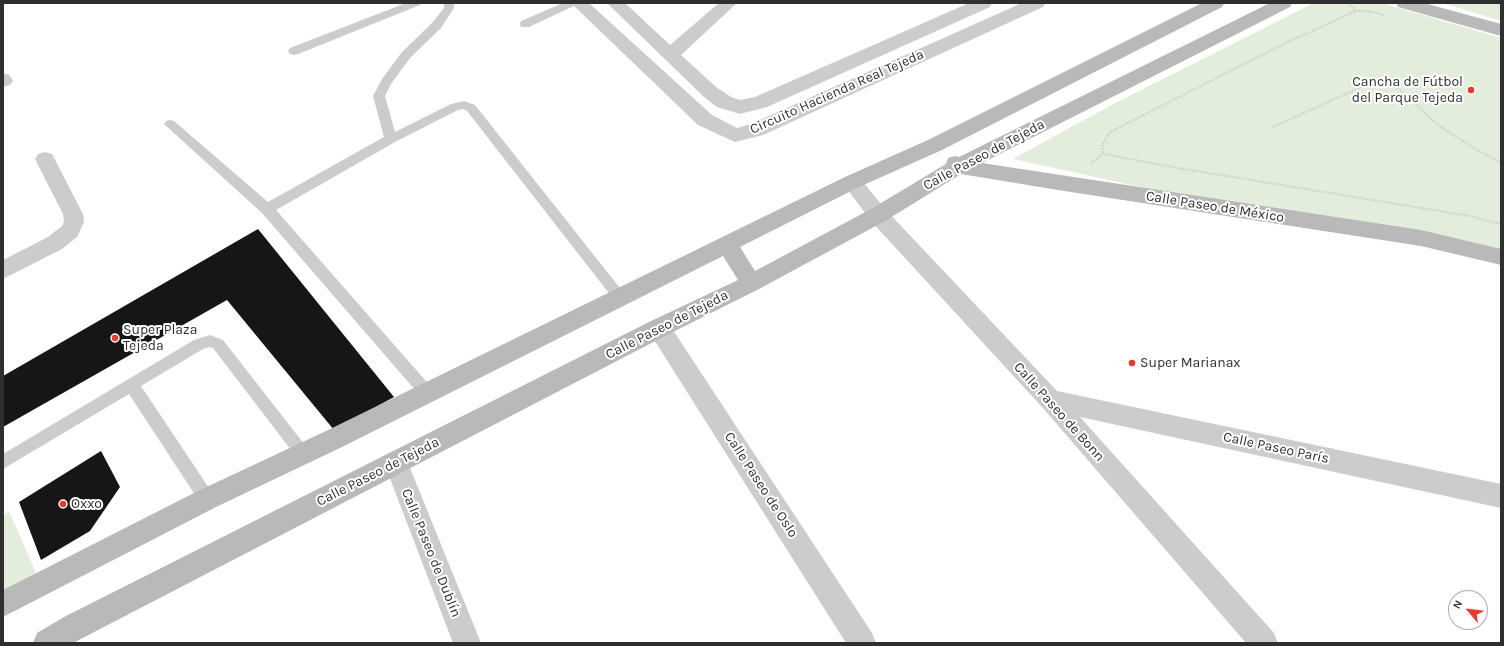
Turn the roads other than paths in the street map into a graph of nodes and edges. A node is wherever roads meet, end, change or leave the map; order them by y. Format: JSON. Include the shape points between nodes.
{"nodes":[{"id":1,"x":416,"y":3,"type":"edge"},
{"id":2,"x":449,"y":3,"type":"edge"},
{"id":3,"x":572,"y":3,"type":"edge"},
{"id":4,"x":579,"y":3,"type":"edge"},
{"id":5,"x":615,"y":3,"type":"edge"},
{"id":6,"x":729,"y":3,"type":"edge"},
{"id":7,"x":984,"y":3,"type":"edge"},
{"id":8,"x":1037,"y":3,"type":"edge"},
{"id":9,"x":1216,"y":3,"type":"edge"},
{"id":10,"x":1284,"y":3,"type":"edge"},
{"id":11,"x":1404,"y":3,"type":"edge"},
{"id":12,"x":1011,"y":8,"type":"edge"},
{"id":13,"x":958,"y":9,"type":"edge"},
{"id":14,"x":525,"y":24,"type":"dead end"},
{"id":15,"x":1501,"y":30,"type":"edge"},
{"id":16,"x":972,"y":32,"type":"junction"},
{"id":17,"x":294,"y":51,"type":"dead end"},
{"id":18,"x":670,"y":55,"type":"junction"},
{"id":19,"x":170,"y":124,"type":"dead end"},
{"id":20,"x":392,"y":138,"type":"junction"},
{"id":21,"x":935,"y":145,"type":"junction"},
{"id":22,"x":45,"y":160,"type":"dead end"},
{"id":23,"x":958,"y":166,"type":"junction"},
{"id":24,"x":852,"y":182,"type":"junction"},
{"id":25,"x":267,"y":209,"type":"junction"},
{"id":26,"x":878,"y":215,"type":"junction"},
{"id":27,"x":727,"y":244,"type":"junction"},
{"id":28,"x":1501,"y":257,"type":"edge"},
{"id":29,"x":3,"y":270,"type":"edge"},
{"id":30,"x":751,"y":283,"type":"junction"},
{"id":31,"x":620,"y":297,"type":"junction"},
{"id":32,"x":659,"y":328,"type":"junction"},
{"id":33,"x":132,"y":385,"type":"junction"},
{"id":34,"x":427,"y":393,"type":"junction"},
{"id":35,"x":1050,"y":400,"type":"junction"},
{"id":36,"x":303,"y":454,"type":"junction"},
{"id":37,"x":3,"y":462,"type":"edge"},
{"id":38,"x":396,"y":464,"type":"junction"},
{"id":39,"x":1501,"y":496,"type":"edge"},
{"id":40,"x":207,"y":499,"type":"junction"},
{"id":41,"x":3,"y":604,"type":"edge"},
{"id":42,"x":75,"y":635,"type":"edge"},
{"id":43,"x":47,"y":643,"type":"edge"},
{"id":44,"x":467,"y":643,"type":"edge"},
{"id":45,"x":862,"y":643,"type":"edge"},
{"id":46,"x":1264,"y":643,"type":"edge"}],
"edges":[{"from":1,"to":17,"type":"lane"},
{"from":2,"to":20,"type":"lane","via":[[449,8],[437,25],[406,55],[379,96]]},
{"from":3,"to":14,"type":"lane"},
{"from":4,"to":16,"type":"street","name":"Circuito Hacienda Real Tejeda","via":[[705,120],[735,135],[756,130]]},
{"from":5,"to":18,"type":"street","name":"Circuito Hacienda Real Tejeda"},
{"from":6,"to":18,"type":"street"},
{"from":7,"to":13,"type":"street","name":"Circuito Hacienda Real Tejeda"},
{"from":8,"to":12,"type":"street","name":"Circuito Hacienda Real Tejeda"},
{"from":9,"to":21,"type":"main road"},
{"from":10,"to":23,"type":"main road","name":"Calle Paseo de Tejeda"},
{"from":11,"to":15,"type":"main road"},
{"from":12,"to":16,"type":"street","name":"Circuito Hacienda Real Tejeda"},
{"from":13,"to":16,"type":"street"},
{"from":13,"to":18,"type":"street","name":"Circuito Hacienda Real Tejeda","via":[[760,102],[740,107],[724,102],[710,92]]},
{"from":19,"to":25,"type":"lane"},
{"from":20,"to":25,"type":"lane"},
{"from":20,"to":31,"type":"lane","via":[[455,107],[464,105],[471,108]]},
{"from":21,"to":23,"type":"main road"},
{"from":21,"to":24,"type":"main road"},
{"from":22,"to":29,"type":"street","via":[[73,214],[74,222],[70,231],[55,243]]},
{"from":23,"to":26,"type":"main road","name":"Calle Paseo de Tejeda"},
{"from":23,"to":28,"type":"main road","name":"Calle Paseo de México","via":[[1421,238]]},
{"from":24,"to":26,"type":"street","name":"Calle Paseo de Bonn"},
{"from":24,"to":27,"type":"main road"},
{"from":25,"to":34,"type":"lane"},
{"from":26,"to":30,"type":"main road","name":"Calle Paseo de Tejeda"},
{"from":26,"to":35,"type":"street","name":"Calle Paseo de Bonn"},
{"from":27,"to":30,"type":"main road"},
{"from":27,"to":31,"type":"main road"},
{"from":30,"to":32,"type":"main road","name":"Calle Paseo de Tejeda"},
{"from":31,"to":34,"type":"main road"},
{"from":32,"to":38,"type":"main road","name":"Calle Paseo de Tejeda"},
{"from":32,"to":45,"type":"street","name":"Calle Paseo de Oslo"},
{"from":33,"to":36,"type":"lane","via":[[199,344],[214,342]]},
{"from":33,"to":37,"type":"lane"},
{"from":33,"to":40,"type":"lane"},
{"from":34,"to":36,"type":"main road"},
{"from":35,"to":39,"type":"street","name":"Calle Paseo París"},
{"from":35,"to":46,"type":"street","name":"Calle Paseo de Bonn"},
{"from":36,"to":40,"type":"main road"},
{"from":38,"to":42,"type":"main road","name":"Calle Paseo de Tejeda"},
{"from":38,"to":44,"type":"street","name":"Calle Paseo de Dublín"},
{"from":40,"to":41,"type":"main road"},
{"from":42,"to":43,"type":"main road","name":"Calle Paseo de Tejeda"}]}
